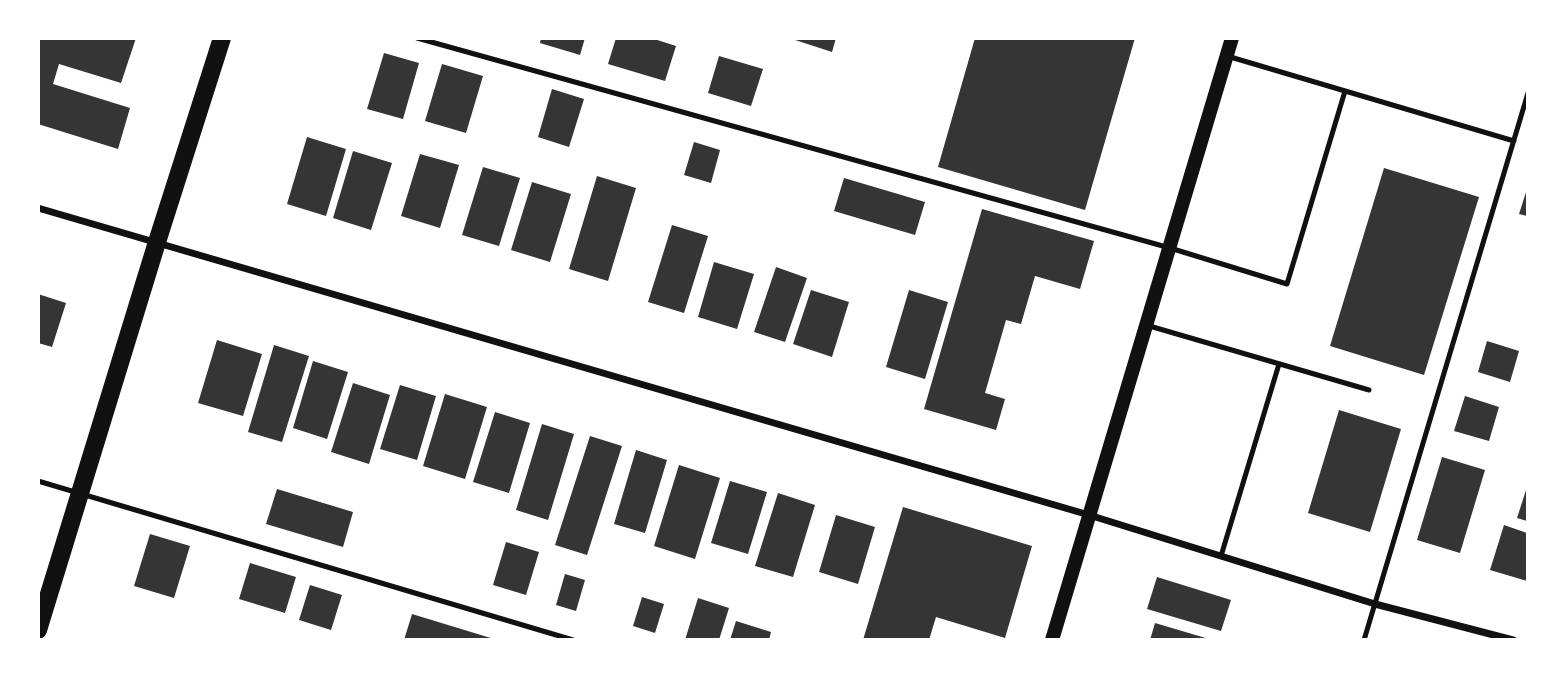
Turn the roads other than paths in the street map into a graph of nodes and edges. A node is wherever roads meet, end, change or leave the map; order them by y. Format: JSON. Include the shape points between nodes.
{"nodes":[{"id":1,"x":222,"y":38,"type":"edge"},
{"id":2,"x":417,"y":38,"type":"edge"},
{"id":3,"x":1233,"y":38,"type":"edge"},
{"id":4,"x":1227,"y":56,"type":"junction"},
{"id":5,"x":1345,"y":91,"type":"junction"},
{"id":6,"x":1528,"y":93,"type":"edge"},
{"id":7,"x":1514,"y":141,"type":"junction"},
{"id":8,"x":38,"y":208,"type":"edge"},
{"id":9,"x":157,"y":242,"type":"junction"},
{"id":10,"x":1170,"y":248,"type":"junction"},
{"id":11,"x":1146,"y":325,"type":"junction"},
{"id":12,"x":1279,"y":364,"type":"junction"},
{"id":13,"x":1369,"y":390,"type":"dead end"},
{"id":14,"x":38,"y":481,"type":"edge"},
{"id":15,"x":80,"y":493,"type":"junction"},
{"id":16,"x":1089,"y":515,"type":"junction"},
{"id":17,"x":1222,"y":556,"type":"junction"},
{"id":18,"x":1375,"y":604,"type":"junction"},
{"id":19,"x":38,"y":630,"type":"edge"},
{"id":20,"x":573,"y":639,"type":"edge"},
{"id":21,"x":1052,"y":639,"type":"edge"},
{"id":22,"x":1364,"y":639,"type":"edge"},
{"id":23,"x":1513,"y":639,"type":"edge"}],
"edges":[{"from":1,"to":9,"type":"main road"},
{"from":2,"to":10,"type":"lane"},
{"from":3,"to":4,"type":"main road"},
{"from":4,"to":5,"type":"lane"},
{"from":4,"to":10,"type":"main road"},
{"from":5,"to":7,"type":"lane"},
{"from":5,"to":10,"type":"lane","via":[[1287,284]]},
{"from":6,"to":7,"type":"lane"},
{"from":7,"to":18,"type":"lane"},
{"from":8,"to":9,"type":"street"},
{"from":9,"to":15,"type":"main road"},
{"from":9,"to":16,"type":"street"},
{"from":10,"to":11,"type":"main road"},
{"from":11,"to":12,"type":"lane"},
{"from":11,"to":16,"type":"main road"},
{"from":12,"to":13,"type":"lane"},
{"from":12,"to":17,"type":"lane"},
{"from":14,"to":15,"type":"lane"},
{"from":15,"to":19,"type":"main road"},
{"from":15,"to":20,"type":"lane"},
{"from":16,"to":17,"type":"street"},
{"from":16,"to":21,"type":"main road"},
{"from":17,"to":18,"type":"street"},
{"from":18,"to":22,"type":"lane"},
{"from":18,"to":23,"type":"street"}]}
